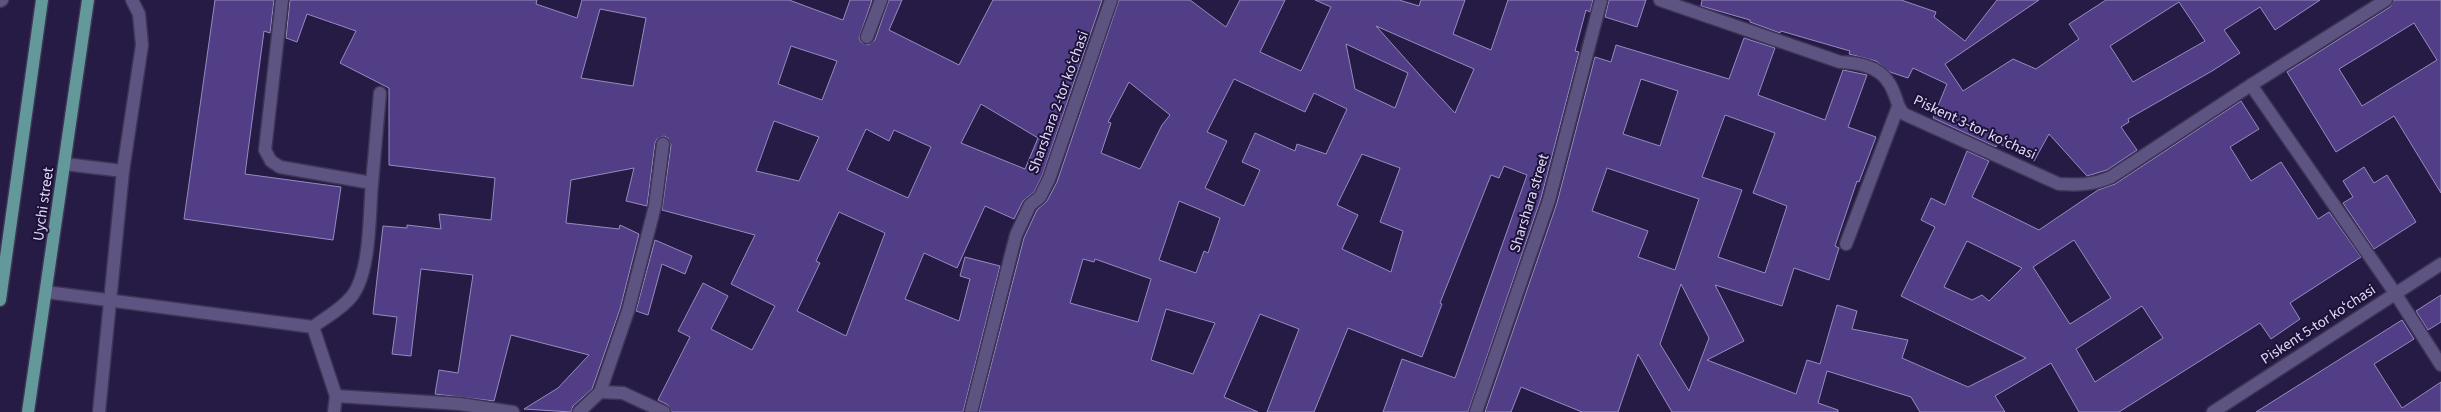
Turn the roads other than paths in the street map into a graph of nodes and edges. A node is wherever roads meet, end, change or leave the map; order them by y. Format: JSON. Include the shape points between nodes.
{"nodes":[{"id":1,"x":42,"y":0,"type":"edge"},
{"id":2,"x":88,"y":0,"type":"edge"},
{"id":3,"x":132,"y":0,"type":"edge"},
{"id":4,"x":282,"y":0,"type":"edge"},
{"id":5,"x":881,"y":0,"type":"edge"},
{"id":6,"x":1111,"y":0,"type":"edge"},
{"id":7,"x":1601,"y":0,"type":"edge"},
{"id":8,"x":1660,"y":0,"type":"edge"},
{"id":9,"x":2386,"y":0,"type":"edge"},
{"id":10,"x":867,"y":37,"type":"dead end"},
{"id":11,"x":2251,"y":85,"type":"junction"},
{"id":12,"x":380,"y":93,"type":"dead end"},
{"id":13,"x":1898,"y":107,"type":"junction"},
{"id":14,"x":664,"y":144,"type":"dead end"},
{"id":15,"x":65,"y":164,"type":"junction"},
{"id":16,"x":123,"y":171,"type":"junction"},
{"id":17,"x":372,"y":184,"type":"junction"},
{"id":18,"x":1846,"y":244,"type":"dead end"},
{"id":19,"x":2441,"y":264,"type":"edge"},
{"id":20,"x":46,"y":292,"type":"junction"},
{"id":21,"x":2395,"y":293,"type":"junction"},
{"id":22,"x":0,"y":298,"type":"edge"},
{"id":23,"x":111,"y":301,"type":"junction"},
{"id":24,"x":312,"y":327,"type":"junction"},
{"id":25,"x":2441,"y":365,"type":"edge"},
{"id":26,"x":600,"y":392,"type":"junction"},
{"id":27,"x":336,"y":396,"type":"junction"},
{"id":28,"x":28,"y":412,"type":"edge"},
{"id":29,"x":99,"y":412,"type":"edge"},
{"id":30,"x":334,"y":412,"type":"edge"},
{"id":31,"x":513,"y":412,"type":"edge"},
{"id":32,"x":579,"y":412,"type":"edge"},
{"id":33,"x":664,"y":412,"type":"edge"},
{"id":34,"x":971,"y":412,"type":"edge"},
{"id":35,"x":1476,"y":412,"type":"edge"},
{"id":36,"x":2213,"y":412,"type":"edge"}],
"edges":[{"from":1,"to":22,"type":"main road","name":"Uychi street"},
{"from":2,"to":15,"type":"main road","name":"Uychi street"},
{"from":3,"to":16,"type":"street","via":[[139,14],[142,45]]},
{"from":4,"to":17,"type":"street","via":[[265,150],[271,161],[280,167]]},
{"from":5,"to":10,"type":"street"},
{"from":6,"to":34,"type":"street","name":"Sharshara 2-tor koʻchasi","via":[[1049,179],[1040,197],[1030,205],[1016,235]]},
{"from":7,"to":35,"type":"street","name":"Sharshara street","via":[[1549,200]]},
{"from":8,"to":13,"type":"street","name":"Piskent 3-tor koʻchasi","via":[[1840,62],[1870,66],[1888,80]]},
{"from":9,"to":11,"type":"street","name":"Piskent 3-tor koʻchasi"},
{"from":11,"to":13,"type":"street","name":"Piskent 3-tor koʻchasi","via":[[2111,177],[2081,185],[2059,184],[1917,121]]},
{"from":11,"to":21,"type":"street"},
{"from":12,"to":17,"type":"street"},
{"from":13,"to":18,"type":"street"},
{"from":14,"to":26,"type":"street","via":[[655,206],[628,311]]},
{"from":15,"to":16,"type":"street"},
{"from":15,"to":20,"type":"main road","name":"Uychi street"},
{"from":16,"to":23,"type":"street"},
{"from":17,"to":24,"type":"street","via":[[364,266],[358,286],[344,304]]},
{"from":19,"to":21,"type":"street","name":"Piskent 5-tor koʻchasi"},
{"from":20,"to":23,"type":"street"},
{"from":20,"to":28,"type":"main road","name":"Uychi street"},
{"from":21,"to":25,"type":"street"},
{"from":21,"to":36,"type":"street","name":"Piskent 5-tor koʻchasi"},
{"from":23,"to":24,"type":"street"},
{"from":23,"to":29,"type":"street"},
{"from":24,"to":27,"type":"street"},
{"from":26,"to":32,"type":"street"},
{"from":26,"to":33,"type":"street","via":[[623,393]]},
{"from":27,"to":30,"type":"street"},
{"from":27,"to":31,"type":"street","via":[[460,404]]}]}
